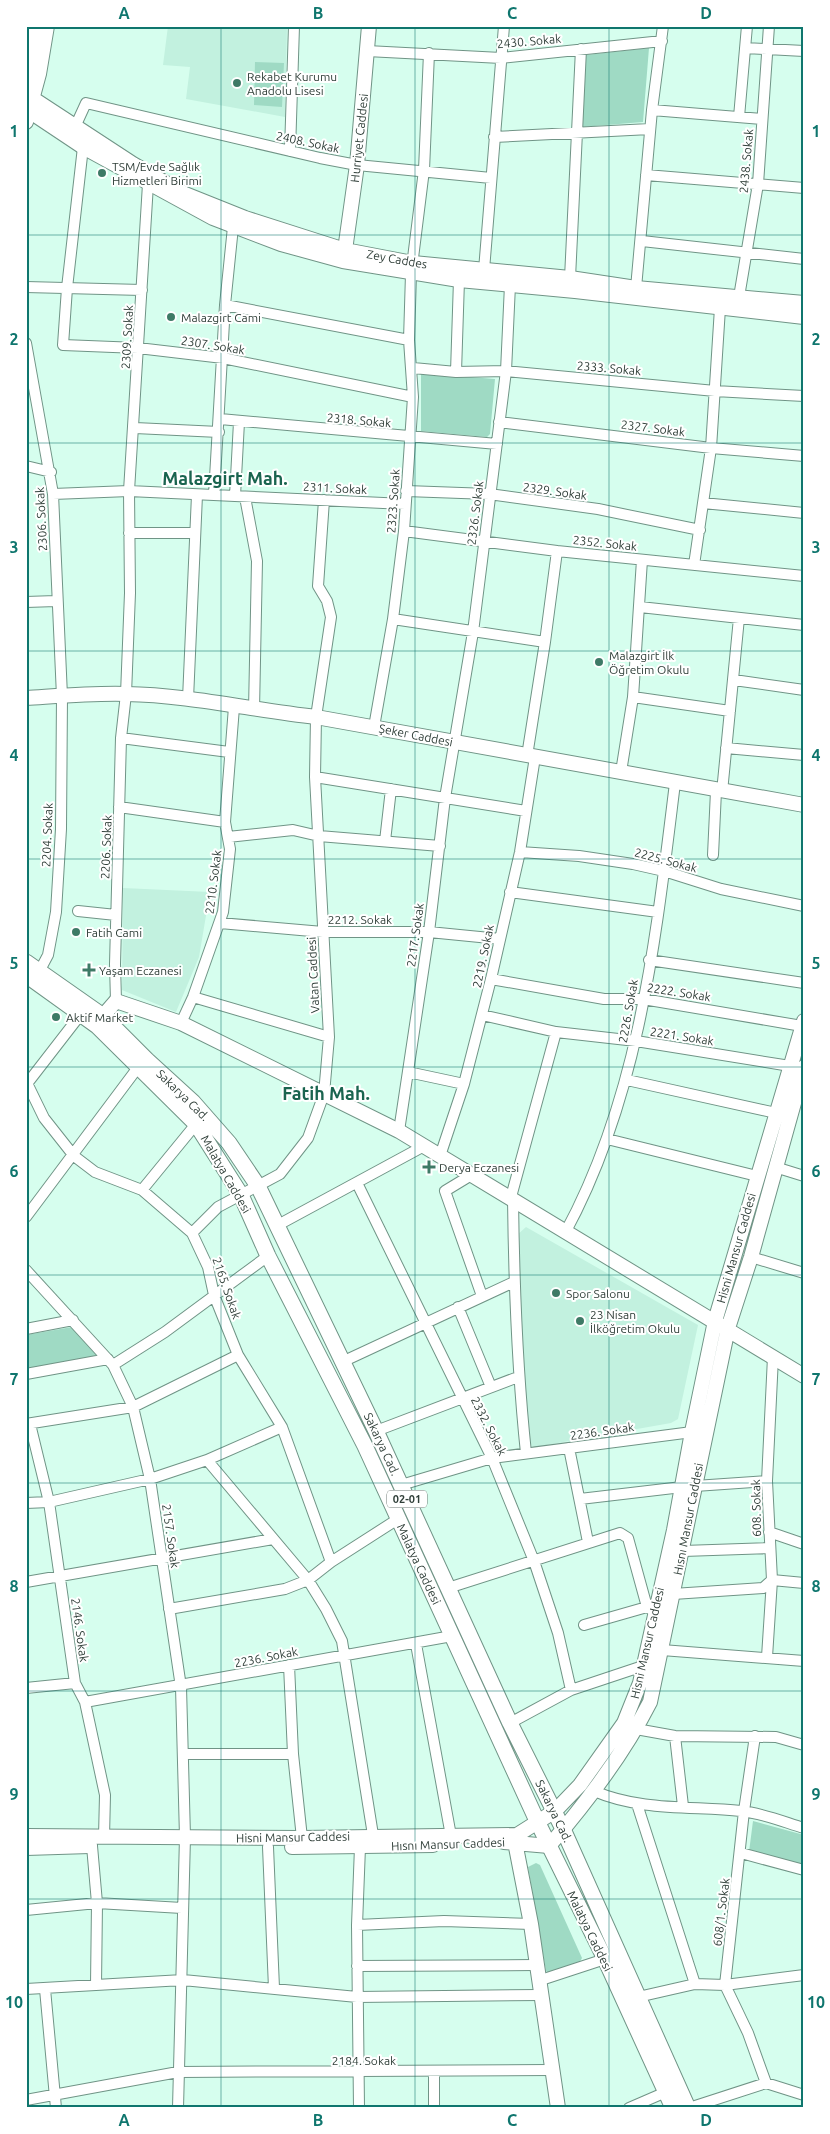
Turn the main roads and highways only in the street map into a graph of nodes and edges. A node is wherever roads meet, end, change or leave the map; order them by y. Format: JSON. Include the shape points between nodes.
{"nodes":[{"id":1,"x":36,"y":26,"type":"edge"},
{"id":2,"x":47,"y":26,"type":"edge"},
{"id":3,"x":369,"y":26,"type":"edge"},
{"id":4,"x":26,"y":78,"type":"edge"},
{"id":5,"x":28,"y":107,"type":"edge"},
{"id":6,"x":345,"y":250,"type":"junction"},
{"id":7,"x":412,"y":268,"type":"junction"},
{"id":8,"x":804,"y":303,"type":"edge"},
{"id":9,"x":804,"y":317,"type":"edge"},
{"id":10,"x":26,"y":698,"type":"edge"},
{"id":11,"x":804,"y":805,"type":"edge"},
{"id":12,"x":26,"y":962,"type":"edge"},
{"id":13,"x":33,"y":973,"type":"edge"},
{"id":14,"x":103,"y":1016,"type":"junction"},
{"id":15,"x":803,"y":1024,"type":"edge"},
{"id":16,"x":799,"y":1074,"type":"edge"},
{"id":17,"x":716,"y":1321,"type":"junction"},
{"id":18,"x":728,"y":1328,"type":"junction"},
{"id":19,"x":804,"y":1376,"type":"edge"},
{"id":20,"x":689,"y":1486,"type":"junction"},
{"id":21,"x":555,"y":1811,"type":"junction"},
{"id":22,"x":538,"y":1823,"type":"junction"},
{"id":23,"x":563,"y":1829,"type":"junction"},
{"id":24,"x":26,"y":1836,"type":"edge"},
{"id":25,"x":184,"y":1841,"type":"junction"},
{"id":26,"x":515,"y":1842,"type":"junction"},
{"id":27,"x":549,"y":1846,"type":"junction"},
{"id":28,"x":26,"y":1848,"type":"edge"},
{"id":29,"x":558,"y":2108,"type":"edge"},
{"id":30,"x":673,"y":2108,"type":"edge"},
{"id":31,"x":689,"y":2108,"type":"edge"}],
"edges":[{"from":1,"to":4,"type":"main road"},
{"from":2,"to":5,"type":"main road"},
{"from":3,"to":6,"type":"main road","name":"Hurriyet Caddesi","via":[[357,164]]},
{"from":5,"to":6,"type":"main road","name":"Zey Caddes","via":[[75,127],[185,194],[245,218]]},
{"from":5,"to":7,"type":"main road","name":"Zey Caddes","via":[[84,147],[233,227],[343,261]]},
{"from":6,"to":7,"type":"main road","name":"Zey Caddes"},
{"from":7,"to":8,"type":"main road","name":"Zey Caddes","via":[[484,270]]},
{"from":7,"to":9,"type":"main road","name":"Zey Caddes","via":[[459,280]]},
{"from":10,"to":11,"type":"main road","name":"Şeker Caddesi","via":[[126,694],[188,699],[316,717]]},
{"from":12,"to":13,"type":"main road","name":"Sakarya Cad.","number":"02-01"},
{"from":13,"to":14,"type":"main road","name":"Sakarya Cad.","number":"02-01"},
{"from":13,"to":22,"type":"main road","name":"Malatya Caddesi","via":[[97,1026],[196,1124],[241,1195],[268,1256],[365,1446]]},
{"from":14,"to":17,"type":"main road","via":[[116,1001],[180,1023],[399,1131]]},
{"from":14,"to":21,"type":"main road","name":"Sakarya Cad.","number":"02-01","via":[[193,1102],[229,1143],[258,1186],[376,1431],[510,1723]]},
{"from":15,"to":16,"type":"main road","name":"Hisni Mansur Caddesi"},
{"from":16,"to":17,"type":"main road","name":"Hisni Mansur Caddesi","via":[[776,1112]]},
{"from":16,"to":18,"type":"main road","name":"Hısnı Mansur Caddesi","via":[[751,1257]]},
{"from":17,"to":18,"type":"main road"},
{"from":17,"to":20,"type":"main road","name":"Hisni Mansur Caddesi","via":[[692,1432]]},
{"from":18,"to":19,"type":"main road"},
{"from":18,"to":20,"type":"main road","name":"Hısnı Mansur Caddesi"},
{"from":20,"to":21,"type":"main road","name":"Hisni Mansur Caddesi","via":[[651,1609],[643,1666],[633,1703],[624,1723],[580,1785]]},
{"from":20,"to":23,"type":"main road","name":"Hısnı Mansur Caddesi","via":[[683,1550],[650,1702],[636,1729],[594,1791]]},
{"from":21,"to":22,"type":"main road","name":"Hisni Mansur Caddesi"},
{"from":21,"to":23,"type":"main road","name":"Sakarya Cad.","number":"02-01"},
{"from":22,"to":25,"type":"main road","name":"Hisni Mansur Caddesi","via":[[517,1835],[373,1835]]},
{"from":22,"to":27,"type":"main road","name":"Malatya Caddesi"},
{"from":23,"to":27,"type":"main road","name":"Hısnı Mansur Caddesi"},
{"from":23,"to":31,"type":"main road","name":"Sakarya Cad.","number":"02-01"},
{"from":24,"to":25,"type":"main road","name":"Hisni Mansur Caddesi"},
{"from":25,"to":26,"type":"main road","name":"Hısnı Mansur Caddesi","via":[[360,1847]]},
{"from":25,"to":28,"type":"main road","name":"Hısnı Mansur Caddesi"},
{"from":26,"to":27,"type":"main road","name":"Hısnı Mansur Caddesi"},
{"from":26,"to":29,"type":"main road","via":[[531,1924]]},
{"from":27,"to":30,"type":"main road","name":"Malatya Caddesi"}]}
